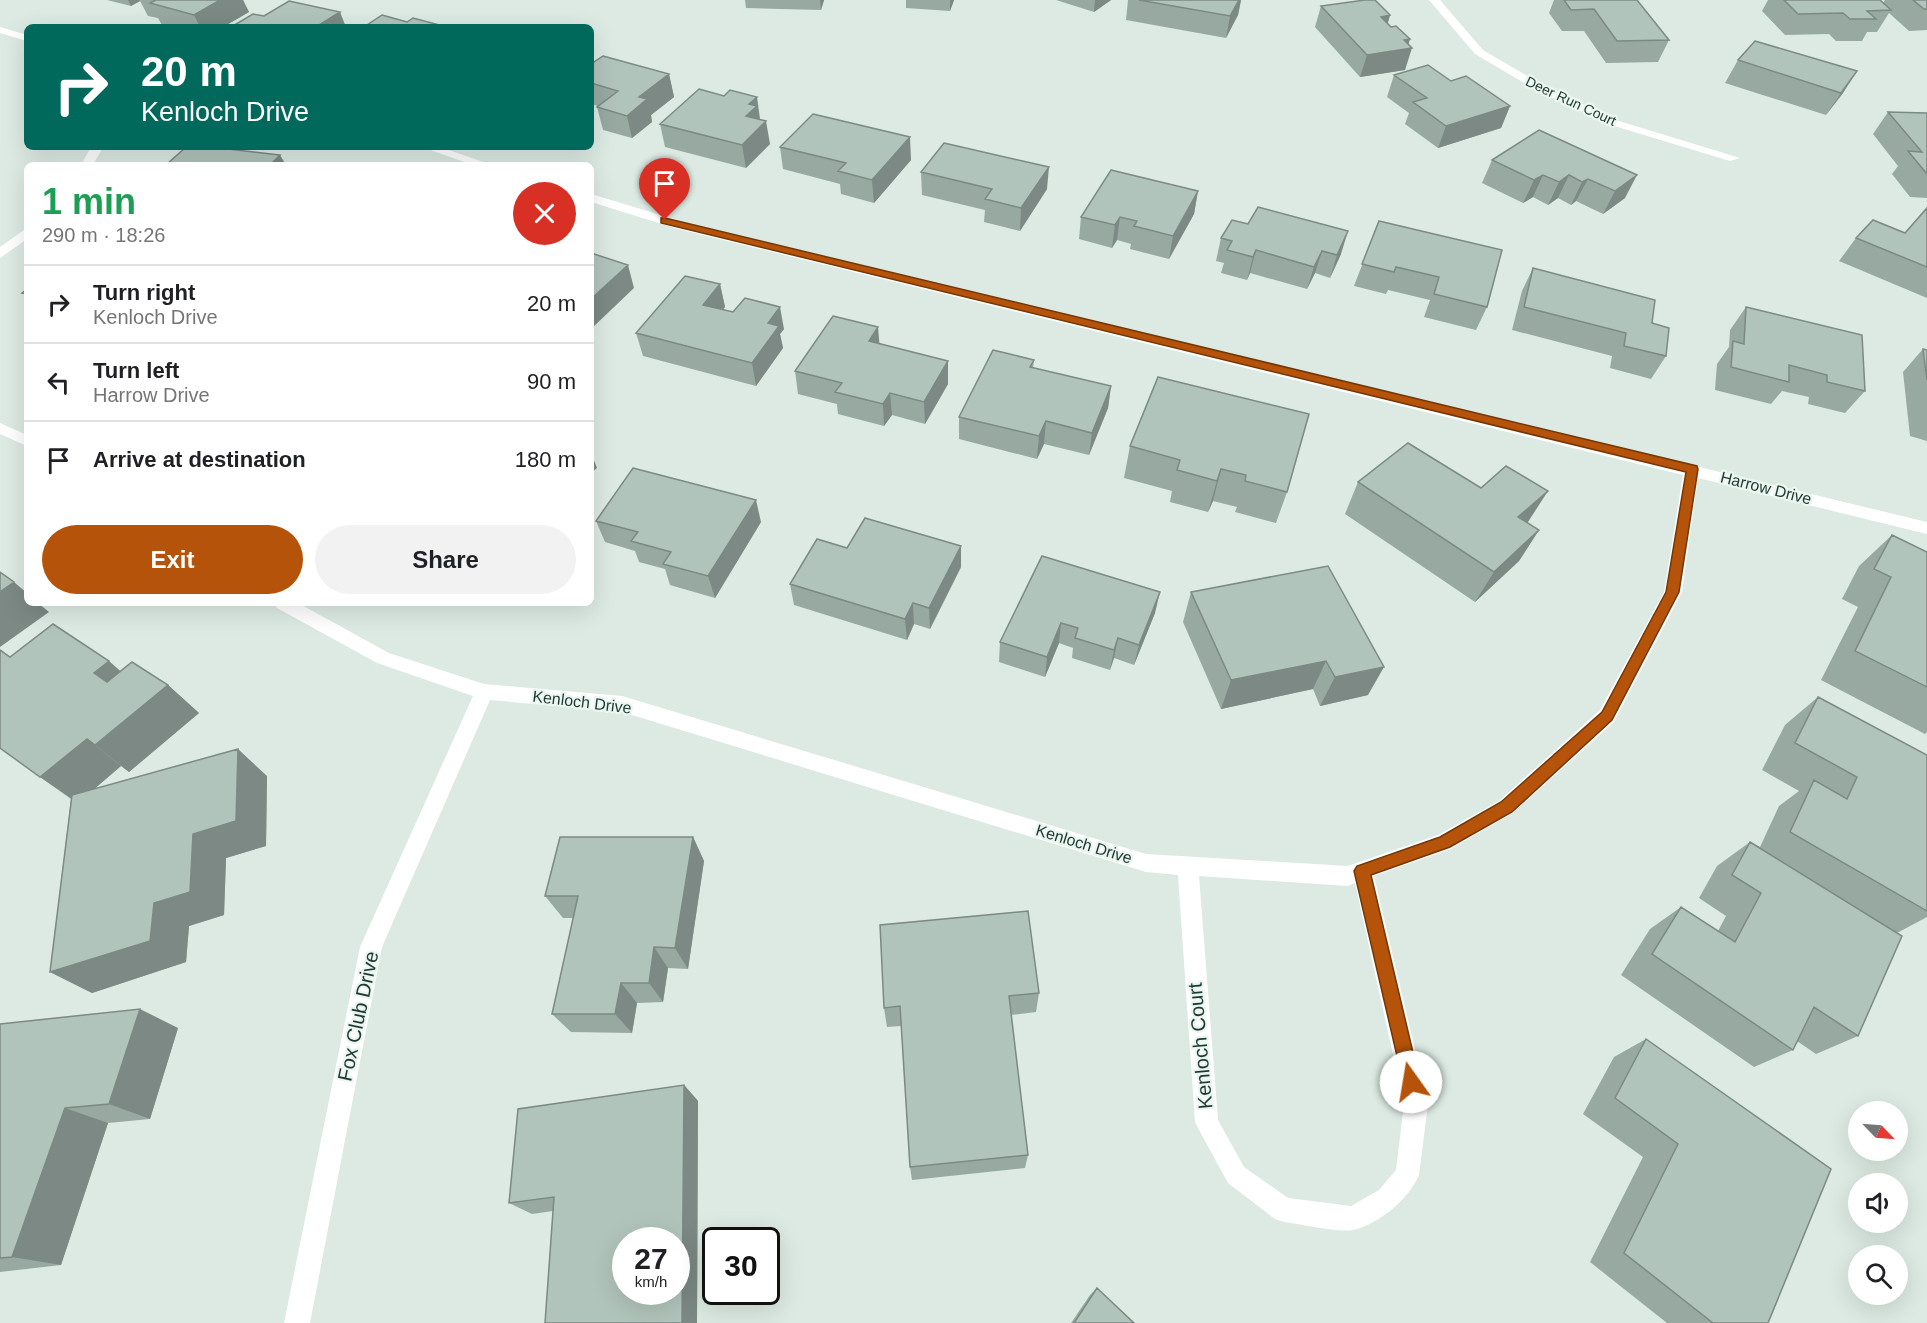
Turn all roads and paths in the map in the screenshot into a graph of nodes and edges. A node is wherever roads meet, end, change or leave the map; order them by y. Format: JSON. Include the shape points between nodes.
{"nodes":[{"id":1,"x":1434,"y":0,"type":"edge"},
{"id":2,"x":0,"y":30,"type":"edge"},
{"id":3,"x":24,"y":37,"type":"edge"},
{"id":4,"x":438,"y":150,"type":"edge"},
{"id":5,"x":1734,"y":158,"type":"dead end"},
{"id":6,"x":476,"y":162,"type":"edge"},
{"id":7,"x":594,"y":199,"type":"edge"},
{"id":8,"x":24,"y":234,"type":"edge"},
{"id":9,"x":0,"y":254,"type":"edge"},
{"id":10,"x":0,"y":428,"type":"edge"},
{"id":11,"x":24,"y":440,"type":"edge"},
{"id":12,"x":1692,"y":469,"type":"junction"},
{"id":13,"x":1927,"y":528,"type":"edge"},
{"id":14,"x":288,"y":606,"type":"edge"},
{"id":15,"x":484,"y":692,"type":"junction"},
{"id":16,"x":1188,"y":867,"type":"junction"},
{"id":17,"x":1362,"y":871,"type":"junction"},
{"id":18,"x":297,"y":1323,"type":"edge"}],
"edges":[{"from":1,"to":5,"type":"street","name":"Deer Run Court","via":[[1479,52],[1542,89],[1615,123]]},
{"from":2,"to":3,"type":"street"},
{"from":4,"to":6,"type":"street"},
{"from":7,"to":12,"type":"street","name":"Harrow Drive","via":[[683,226]]},
{"from":8,"to":9,"type":"street"},
{"from":10,"to":11,"type":"street"},
{"from":12,"to":13,"type":"street","name":"Harrow Drive"},
{"from":12,"to":17,"type":"street","name":"Kenloch Drive","via":[[1673,592],[1607,716],[1506,807],[1444,842]]},
{"from":14,"to":15,"type":"street","name":"Kenloch Drive","via":[[383,658]]},
{"from":15,"to":16,"type":"street","name":"Kenloch Drive","via":[[622,704],[1146,862]]},
{"from":15,"to":18,"type":"street","name":"Fox Club Drive","via":[[371,946]]},
{"from":16,"to":17,"type":"street","name":"Kenloch Drive","via":[[1348,876]]},
{"from":16,"to":17,"type":"street","name":"Kenloch Court","via":[[1207,1122],[1236,1175],[1284,1210],[1352,1218],[1389,1199],[1407,1175],[1416,1104]]}]}
